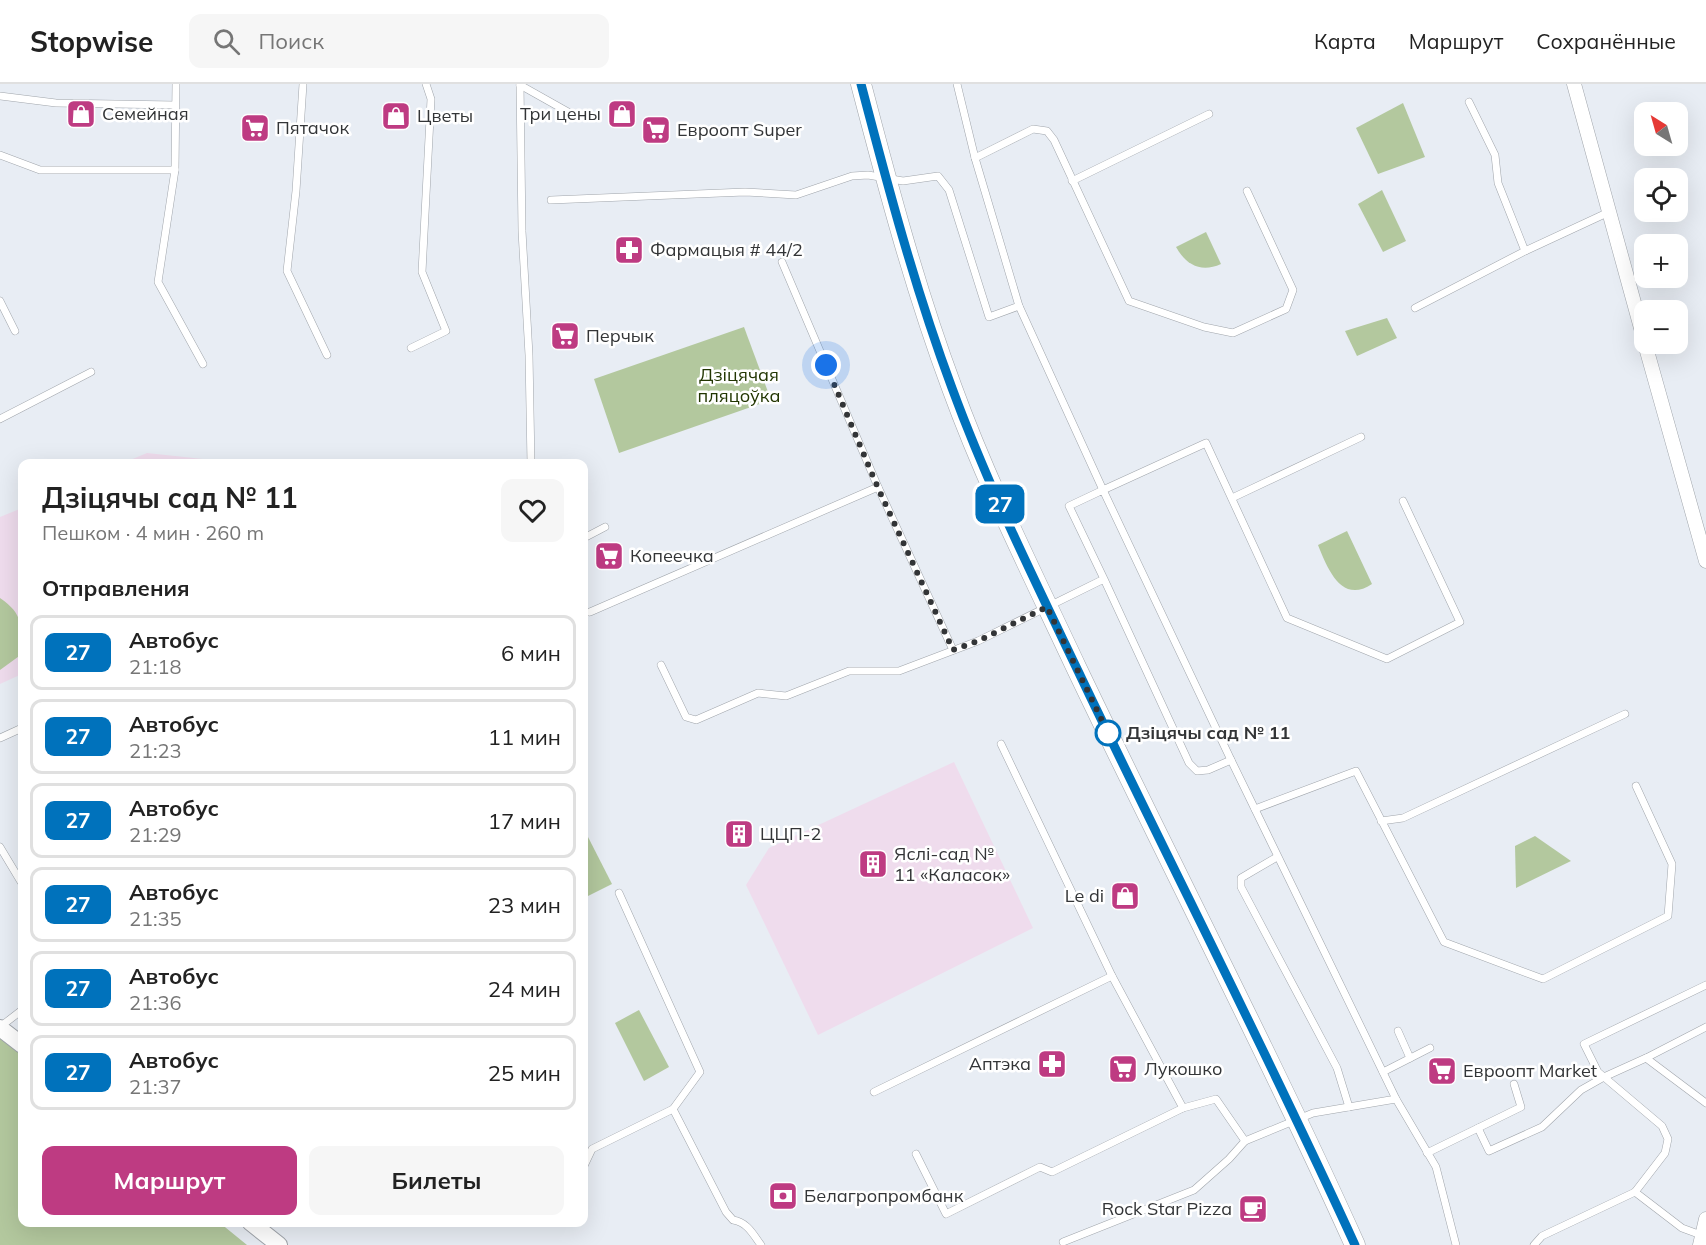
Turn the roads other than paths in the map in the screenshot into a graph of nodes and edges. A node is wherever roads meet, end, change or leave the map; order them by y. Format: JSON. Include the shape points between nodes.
{"nodes":[{"id":1,"x":176,"y":84,"type":"edge"},
{"id":2,"x":303,"y":84,"type":"edge"},
{"id":3,"x":426,"y":84,"type":"edge"},
{"id":4,"x":520,"y":84,"type":"edge"},
{"id":5,"x":861,"y":84,"type":"edge"},
{"id":6,"x":957,"y":84,"type":"edge"},
{"id":7,"x":1574,"y":84,"type":"edge"},
{"id":8,"x":0,"y":96,"type":"edge"},
{"id":9,"x":1469,"y":102,"type":"dead end"},
{"id":10,"x":175,"y":105,"type":"junction"},
{"id":11,"x":1209,"y":114,"type":"dead end"},
{"id":12,"x":577,"y":117,"type":"dead end"},
{"id":13,"x":0,"y":155,"type":"edge"},
{"id":14,"x":975,"y":158,"type":"junction"},
{"id":15,"x":175,"y":170,"type":"junction"},
{"id":16,"x":886,"y":178,"type":"junction"},
{"id":17,"x":1072,"y":181,"type":"junction"},
{"id":18,"x":1247,"y":191,"type":"dead end"},
{"id":19,"x":550,"y":200,"type":"dead end"},
{"id":20,"x":1609,"y":212,"type":"junction"},
{"id":21,"x":1525,"y":251,"type":"junction"},
{"id":22,"x":782,"y":262,"type":"dead end"},
{"id":23,"x":0,"y":301,"type":"edge"},
{"id":24,"x":1634,"y":303,"type":"edge"},
{"id":25,"x":1020,"y":306,"type":"junction"},
{"id":26,"x":1415,"y":308,"type":"dead end"},
{"id":27,"x":15,"y":331,"type":"dead end"},
{"id":28,"x":411,"y":348,"type":"dead end"},
{"id":29,"x":1648,"y":354,"type":"edge"},
{"id":30,"x":327,"y":355,"type":"dead end"},
{"id":31,"x":203,"y":364,"type":"dead end"},
{"id":32,"x":91,"y":372,"type":"dead end"},
{"id":33,"x":0,"y":419,"type":"edge"},
{"id":34,"x":1361,"y":437,"type":"dead end"},
{"id":35,"x":531,"y":459,"type":"edge"},
{"id":36,"x":878,"y":488,"type":"junction"},
{"id":37,"x":1103,"y":490,"type":"junction"},
{"id":38,"x":1232,"y":498,"type":"junction"},
{"id":39,"x":1403,"y":501,"type":"dead end"},
{"id":40,"x":605,"y":527,"type":"dead end"},
{"id":41,"x":588,"y":536,"type":"edge"},
{"id":42,"x":1706,"y":561,"type":"edge"},
{"id":43,"x":1104,"y":579,"type":"junction"},
{"id":44,"x":1047,"y":607,"type":"junction"},
{"id":45,"x":590,"y":612,"type":"dead end"},
{"id":46,"x":953,"y":650,"type":"junction"},
{"id":47,"x":661,"y":665,"type":"dead end"},
{"id":48,"x":1625,"y":714,"type":"dead end"},
{"id":49,"x":18,"y":730,"type":"edge"},
{"id":50,"x":0,"y":738,"type":"edge"},
{"id":51,"x":1001,"y":744,"type":"dead end"},
{"id":52,"x":1232,"y":760,"type":"junction"},
{"id":53,"x":1636,"y":786,"type":"dead end"},
{"id":54,"x":1256,"y":809,"type":"junction"},
{"id":55,"x":1382,"y":821,"type":"junction"},
{"id":56,"x":0,"y":847,"type":"edge"},
{"id":57,"x":1277,"y":857,"type":"junction"},
{"id":58,"x":18,"y":877,"type":"edge"},
{"id":59,"x":619,"y":893,"type":"dead end"},
{"id":60,"x":1112,"y":976,"type":"junction"},
{"id":61,"x":1706,"y":985,"type":"edge"},
{"id":62,"x":18,"y":1013,"type":"edge"},
{"id":63,"x":0,"y":1027,"type":"edge"},
{"id":64,"x":1706,"y":1027,"type":"edge"},
{"id":65,"x":1398,"y":1031,"type":"dead end"},
{"id":66,"x":18,"y":1043,"type":"edge"},
{"id":67,"x":1430,"y":1048,"type":"dead end"},
{"id":68,"x":1410,"y":1058,"type":"junction"},
{"id":69,"x":1646,"y":1058,"type":"junction"},
{"id":70,"x":1383,"y":1072,"type":"junction"},
{"id":71,"x":1604,"y":1077,"type":"junction"},
{"id":72,"x":1514,"y":1084,"type":"dead end"},
{"id":73,"x":874,"y":1092,"type":"dead end"},
{"id":74,"x":1396,"y":1099,"type":"junction"},
{"id":75,"x":1706,"y":1102,"type":"edge"},
{"id":76,"x":1349,"y":1107,"type":"junction"},
{"id":77,"x":1182,"y":1108,"type":"junction"},
{"id":78,"x":673,"y":1109,"type":"junction"},
{"id":79,"x":1297,"y":1119,"type":"junction"},
{"id":80,"x":1478,"y":1128,"type":"junction"},
{"id":81,"x":1245,"y":1141,"type":"junction"},
{"id":82,"x":1427,"y":1153,"type":"junction"},
{"id":83,"x":916,"y":1154,"type":"dead end"},
{"id":84,"x":588,"y":1158,"type":"edge"},
{"id":85,"x":1635,"y":1192,"type":"junction"},
{"id":86,"x":1706,"y":1219,"type":"edge"},
{"id":87,"x":256,"y":1227,"type":"edge"},
{"id":88,"x":1700,"y":1240,"type":"edge"},
{"id":89,"x":1063,"y":1242,"type":"dead end"},
{"id":90,"x":279,"y":1245,"type":"edge"},
{"id":91,"x":761,"y":1245,"type":"edge"},
{"id":92,"x":1355,"y":1245,"type":"edge"},
{"id":93,"x":1456,"y":1245,"type":"edge"},
{"id":94,"x":1534,"y":1245,"type":"edge"}],
"edges":[{"from":1,"to":10,"type":"lane"},
{"from":2,"to":30,"type":"lane","via":[[287,271]]},
{"from":3,"to":28,"type":"lane","via":[[431,99],[423,272],[446,331]]},
{"from":4,"to":12,"type":"lane"},
{"from":4,"to":35,"type":"lane"},
{"from":5,"to":16,"type":"main road"},
{"from":6,"to":14,"type":"lane"},
{"from":7,"to":20,"type":"street"},
{"from":8,"to":10,"type":"lane","via":[[56,103]]},
{"from":9,"to":21,"type":"lane","via":[[1495,155],[1498,183]]},
{"from":10,"to":15,"type":"lane"},
{"from":11,"to":17,"type":"lane"},
{"from":13,"to":15,"type":"lane","via":[[40,170]]},
{"from":14,"to":17,"type":"lane","via":[[1033,129],[1047,131]]},
{"from":14,"to":25,"type":"lane"},
{"from":15,"to":31,"type":"lane","via":[[158,282]]},
{"from":16,"to":19,"type":"lane","via":[[852,176],[796,195],[745,192]]},
{"from":16,"to":25,"type":"lane","via":[[903,181],[938,176],[949,190],[989,317]]},
{"from":16,"to":44,"type":"main road","via":[[915,281],[952,389]]},
{"from":17,"to":18,"type":"lane","via":[[1129,301],[1233,333],[1286,309],[1293,290]]},
{"from":20,"to":21,"type":"lane"},
{"from":20,"to":24,"type":"street"},
{"from":21,"to":26,"type":"lane"},
{"from":22,"to":36,"type":"lane"},
{"from":23,"to":27,"type":"lane"},
{"from":25,"to":37,"type":"lane"},
{"from":29,"to":42,"type":"street"},
{"from":32,"to":33,"type":"lane"},
{"from":34,"to":38,"type":"lane"},
{"from":36,"to":45,"type":"lane"},
{"from":36,"to":46,"type":"lane"},
{"from":37,"to":38,"type":"lane","via":[[1206,443]]},
{"from":37,"to":43,"type":"lane","via":[[1069,506]]},
{"from":37,"to":52,"type":"lane"},
{"from":38,"to":39,"type":"lane","via":[[1287,618],[1387,659],[1460,622]]},
{"from":40,"to":41,"type":"lane"},
{"from":43,"to":44,"type":"lane"},
{"from":43,"to":52,"type":"lane","via":[[1189,763],[1197,771]]},
{"from":44,"to":46,"type":"lane"},
{"from":44,"to":79,"type":"main road"},
{"from":46,"to":47,"type":"lane","via":[[899,671],[849,671],[786,696],[758,693],[696,720],[686,717]]},
{"from":48,"to":55,"type":"lane","via":[[1403,818]]},
{"from":49,"to":50,"type":"lane"},
{"from":51,"to":60,"type":"lane"},
{"from":52,"to":54,"type":"lane"},
{"from":53,"to":55,"type":"lane","via":[[1672,864],[1668,916],[1544,979],[1444,942]]},
{"from":54,"to":55,"type":"lane","via":[[1356,771]]},
{"from":54,"to":57,"type":"lane"},
{"from":56,"to":58,"type":"lane"},
{"from":57,"to":70,"type":"lane"},
{"from":57,"to":76,"type":"lane","via":[[1242,878],[1241,887],[1337,1068]]},
{"from":59,"to":78,"type":"lane","via":[[700,1072]]},
{"from":60,"to":73,"type":"lane"},
{"from":60,"to":77,"type":"lane"},
{"from":61,"to":71,"type":"lane","via":[[1584,1044]]},
{"from":62,"to":63,"type":"lane"},
{"from":63,"to":66,"type":"street"},
{"from":64,"to":69,"type":"lane"},
{"from":65,"to":68,"type":"lane"},
{"from":67,"to":68,"type":"lane"},
{"from":68,"to":70,"type":"lane"},
{"from":69,"to":71,"type":"lane"},
{"from":69,"to":75,"type":"lane"},
{"from":70,"to":74,"type":"lane"},
{"from":71,"to":80,"type":"lane","via":[[1581,1090],[1542,1127],[1489,1151]]},
{"from":71,"to":85,"type":"lane","via":[[1662,1126],[1668,1139],[1665,1153]]},
{"from":72,"to":80,"type":"lane","via":[[1521,1107]]},
{"from":74,"to":76,"type":"lane"},
{"from":74,"to":82,"type":"lane"},
{"from":76,"to":79,"type":"lane"},
{"from":77,"to":81,"type":"lane","via":[[1216,1099]]},
{"from":77,"to":83,"type":"lane","via":[[1052,1172],[1040,1167],[946,1214]]},
{"from":78,"to":84,"type":"lane","via":[[592,1149]]},
{"from":78,"to":91,"type":"lane","via":[[726,1212],[746,1225]]},
{"from":79,"to":81,"type":"lane"},
{"from":79,"to":92,"type":"main road"},
{"from":80,"to":82,"type":"lane"},
{"from":81,"to":89,"type":"lane","via":[[1194,1190]]},
{"from":82,"to":93,"type":"lane","via":[[1436,1167]]},
{"from":85,"to":88,"type":"lane"},
{"from":85,"to":94,"type":"lane","via":[[1542,1236]]},
{"from":86,"to":88,"type":"street"},
{"from":87,"to":90,"type":"street"}]}
